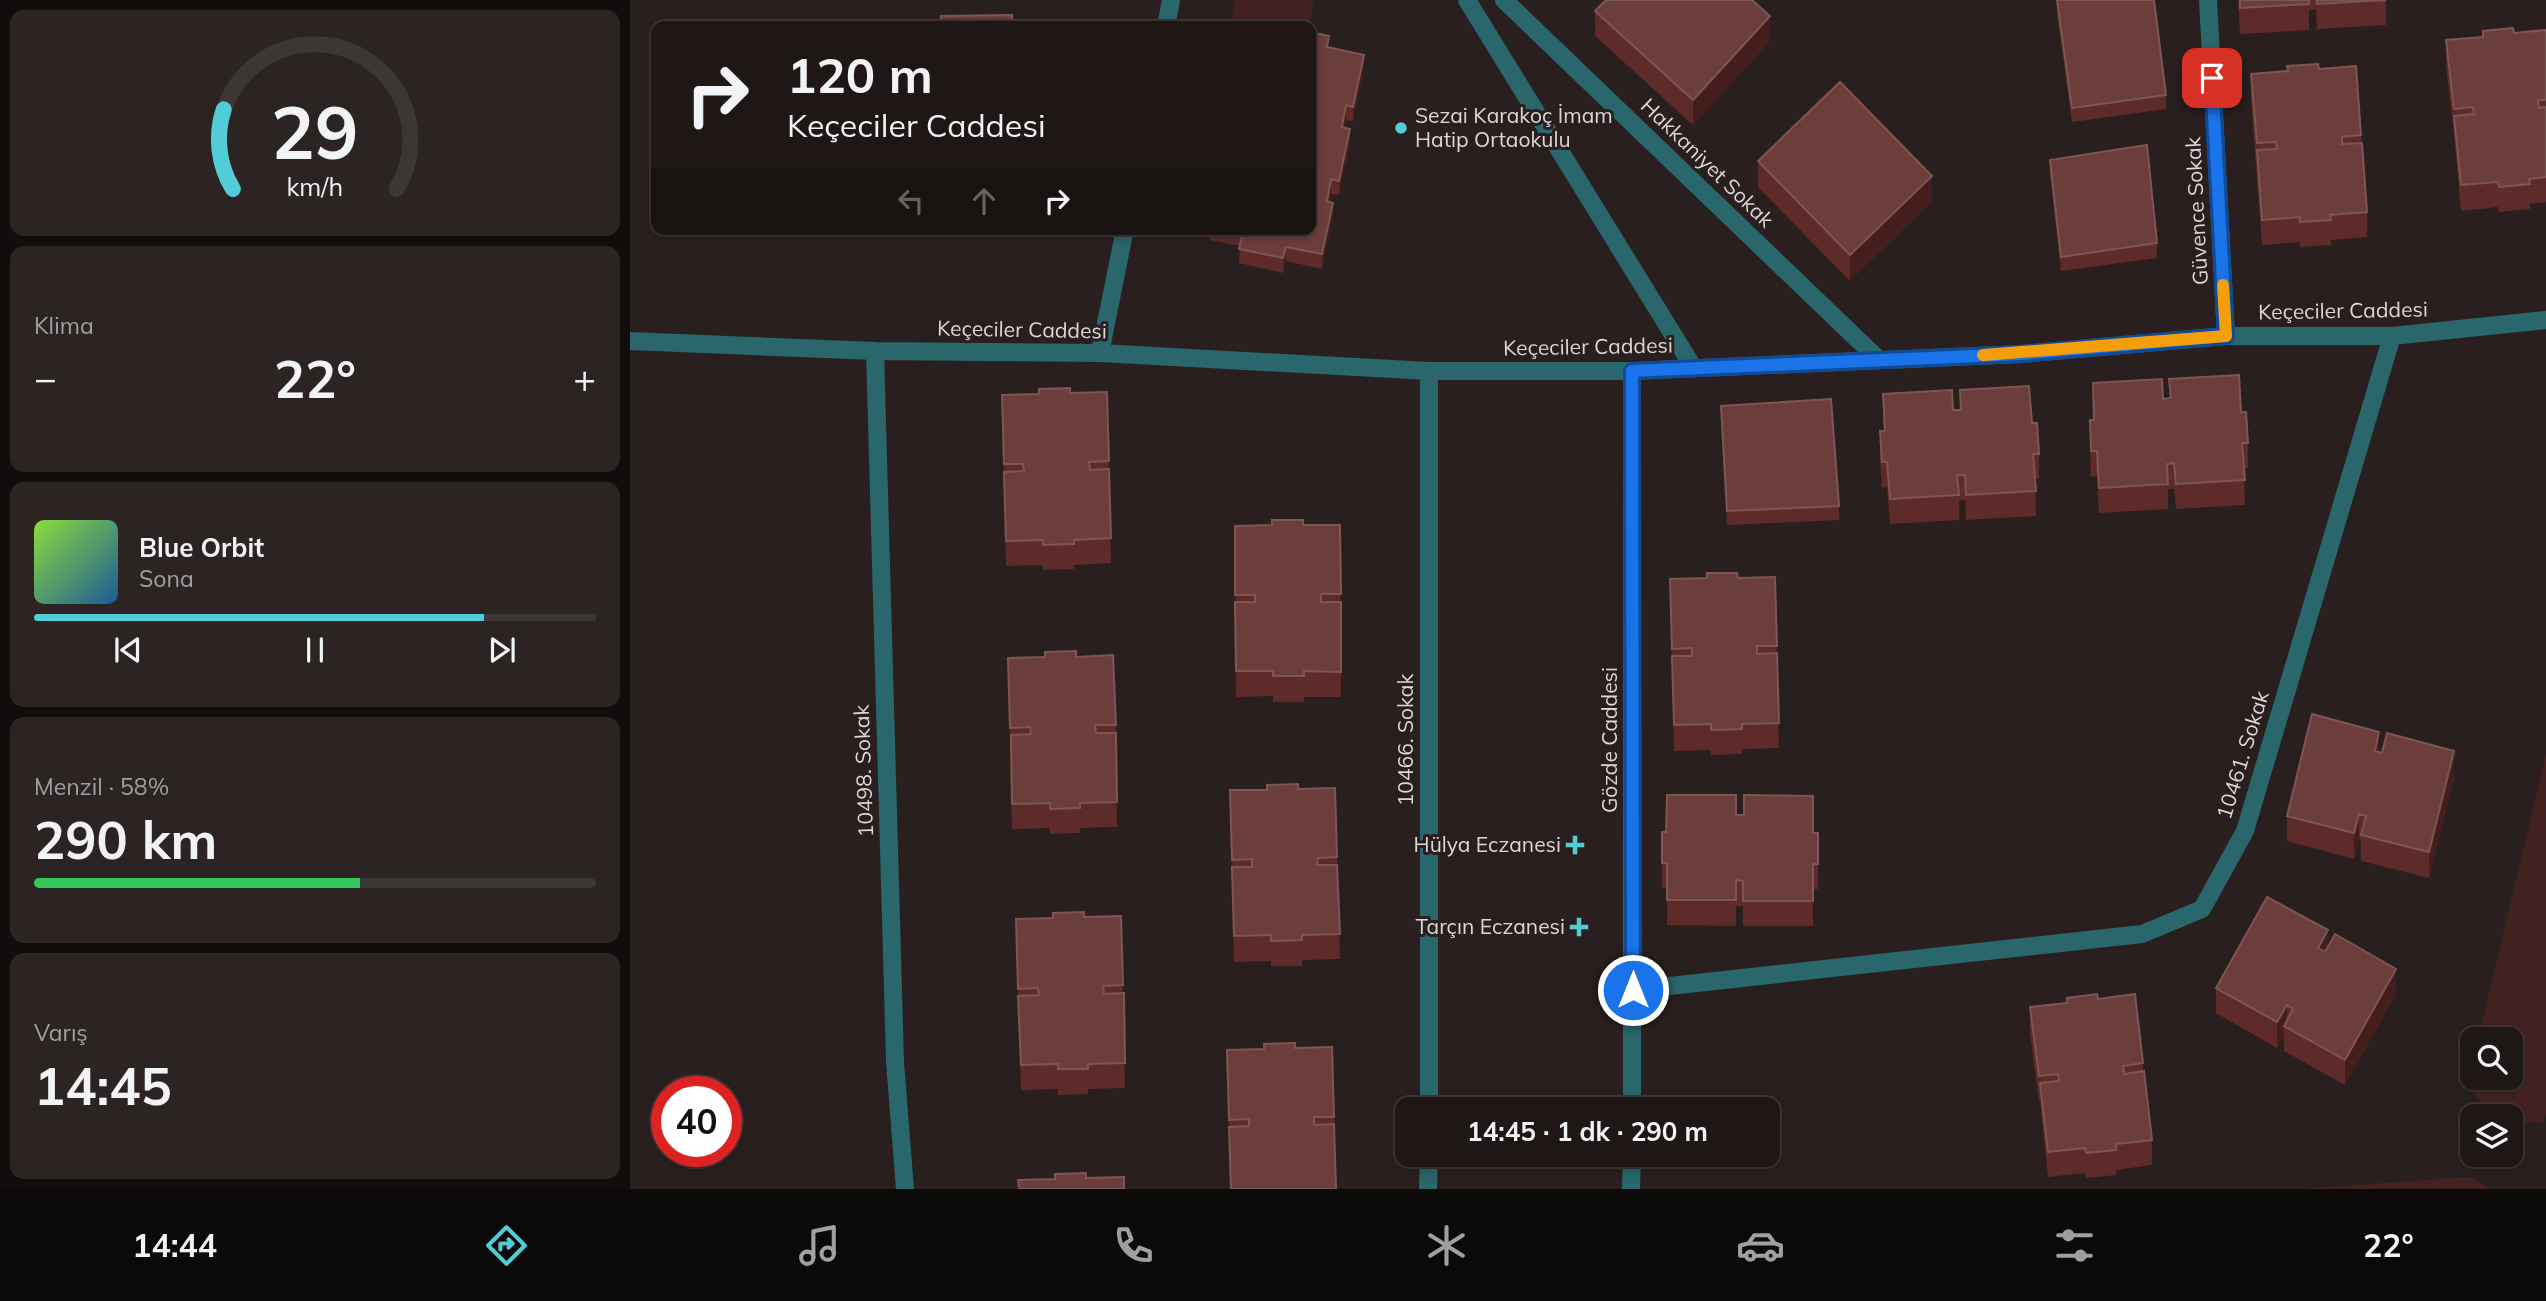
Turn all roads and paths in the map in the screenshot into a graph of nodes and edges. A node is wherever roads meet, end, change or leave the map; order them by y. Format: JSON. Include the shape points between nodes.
{"nodes":[{"id":1,"x":1171,"y":0,"type":"edge"},
{"id":2,"x":1467,"y":0,"type":"edge"},
{"id":3,"x":1504,"y":0,"type":"edge"},
{"id":4,"x":2208,"y":0,"type":"edge"},
{"id":5,"x":1167,"y":21,"type":"edge"},
{"id":6,"x":1124,"y":235,"type":"edge"},
{"id":7,"x":2546,"y":320,"type":"edge"},
{"id":8,"x":2226,"y":336,"type":"junction"},
{"id":9,"x":2392,"y":336,"type":"junction"},
{"id":10,"x":630,"y":341,"type":"edge"},
{"id":11,"x":875,"y":351,"type":"junction"},
{"id":12,"x":1100,"y":353,"type":"junction"},
{"id":13,"x":1878,"y":359,"type":"junction"},
{"id":14,"x":1693,"y":367,"type":"junction"},
{"id":15,"x":1429,"y":371,"type":"junction"},
{"id":16,"x":1632,"y":371,"type":"junction"},
{"id":17,"x":1633,"y":990,"type":"junction"},
{"id":18,"x":1429,"y":1097,"type":"edge"},
{"id":19,"x":1632,"y":1097,"type":"edge"},
{"id":20,"x":1429,"y":1167,"type":"edge"},
{"id":21,"x":1632,"y":1167,"type":"edge"},
{"id":22,"x":905,"y":1189,"type":"edge"},
{"id":23,"x":1429,"y":1189,"type":"edge"},
{"id":24,"x":1632,"y":1189,"type":"edge"}],
"edges":[{"from":1,"to":5,"type":"street"},
{"from":2,"to":14,"type":"street"},
{"from":3,"to":13,"type":"street","name":"Hakkaniyet Sokak"},
{"from":4,"to":8,"type":"street","name":"Güvence Sokak"},
{"from":6,"to":12,"type":"street"},
{"from":7,"to":9,"type":"street","name":"Keçeciler Caddesi"},
{"from":8,"to":9,"type":"street","name":"Keçeciler Caddesi"},
{"from":8,"to":13,"type":"street","name":"Keçeciler Caddesi","via":[[2021,354]]},
{"from":9,"to":17,"type":"street","name":"10461. Sokak","via":[[2245,831],[2202,909],[2142,934]]},
{"from":10,"to":11,"type":"street","name":"Keçeciler Caddesi"},
{"from":11,"to":12,"type":"street","name":"Keçeciler Caddesi"},
{"from":11,"to":22,"type":"street","name":"10498. Sokak","via":[[895,1048]]},
{"from":12,"to":15,"type":"street","name":"Keçeciler Caddesi"},
{"from":13,"to":14,"type":"street","name":"Keçeciler Caddesi"},
{"from":14,"to":16,"type":"street","name":"Keçeciler Caddesi"},
{"from":15,"to":16,"type":"street","name":"Keçeciler Caddesi"},
{"from":15,"to":18,"type":"street","name":"10466. Sokak"},
{"from":16,"to":17,"type":"street","name":"Gözde Caddesi"},
{"from":17,"to":19,"type":"street","name":"Gözde Caddesi"},
{"from":20,"to":23,"type":"street"},
{"from":21,"to":24,"type":"street"}]}
